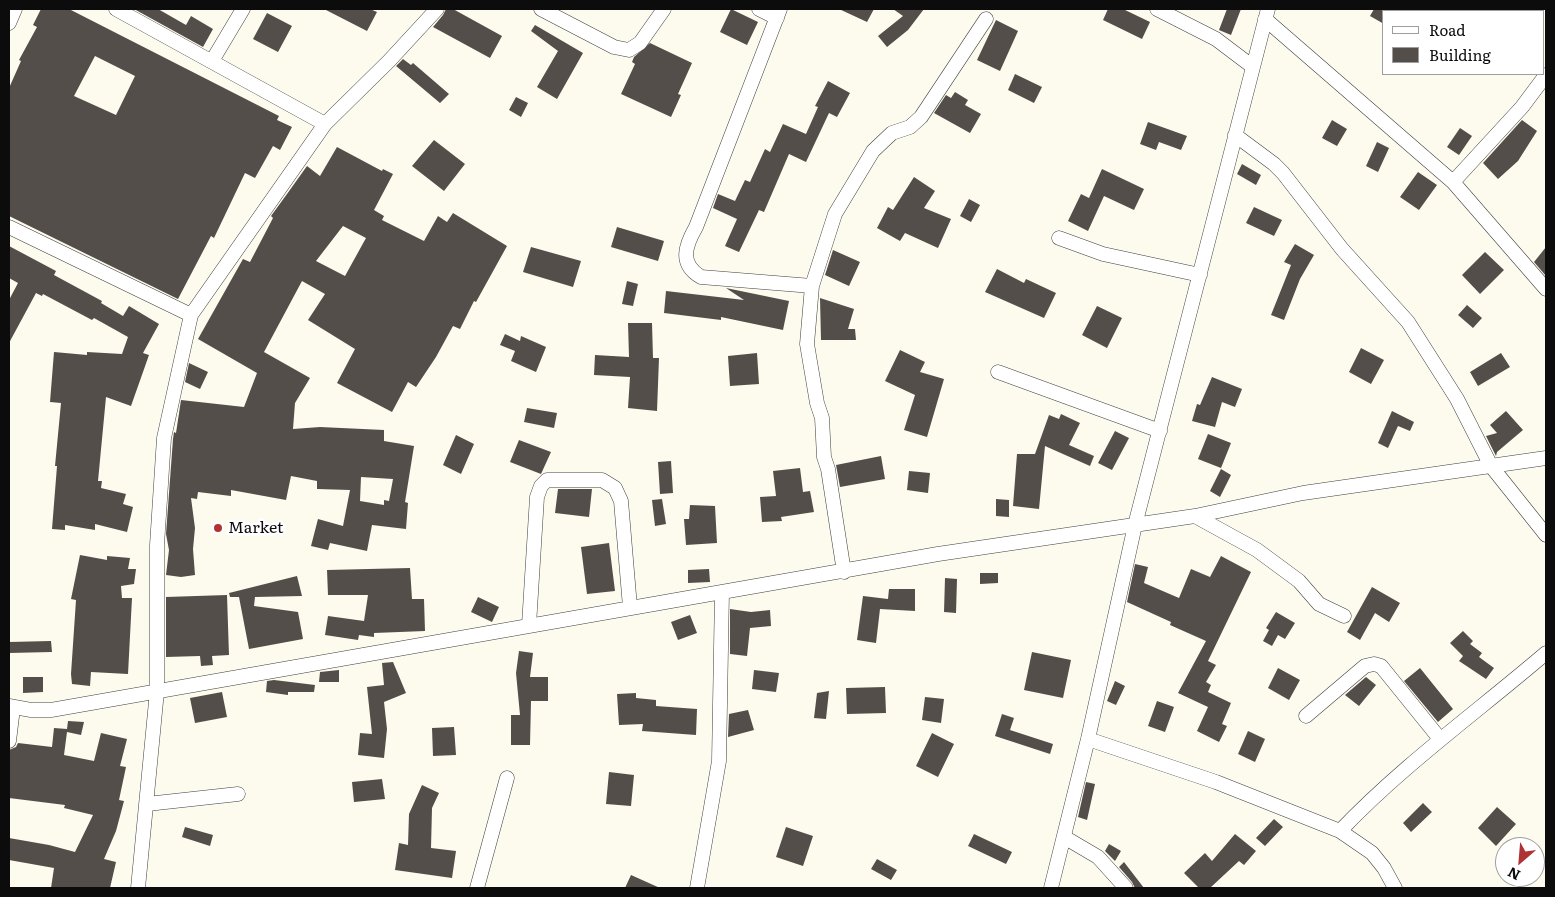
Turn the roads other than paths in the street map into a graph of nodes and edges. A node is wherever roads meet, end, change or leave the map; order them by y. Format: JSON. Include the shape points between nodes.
{"nodes":[{"id":1,"x":15,"y":9,"type":"edge"},
{"id":2,"x":116,"y":9,"type":"edge"},
{"id":3,"x":243,"y":9,"type":"edge"},
{"id":4,"x":437,"y":9,"type":"edge"},
{"id":5,"x":541,"y":9,"type":"edge"},
{"id":6,"x":664,"y":9,"type":"edge"},
{"id":7,"x":759,"y":9,"type":"edge"},
{"id":8,"x":1157,"y":9,"type":"edge"},
{"id":9,"x":779,"y":13,"type":"edge"},
{"id":10,"x":1266,"y":14,"type":"edge"},
{"id":11,"x":986,"y":19,"type":"dead end"},
{"id":12,"x":9,"y":23,"type":"edge"},
{"id":13,"x":212,"y":62,"type":"junction"},
{"id":14,"x":1253,"y":67,"type":"junction"},
{"id":15,"x":1546,"y":75,"type":"edge"},
{"id":16,"x":325,"y":124,"type":"junction"},
{"id":17,"x":1234,"y":136,"type":"junction"},
{"id":18,"x":1453,"y":182,"type":"junction"},
{"id":19,"x":9,"y":227,"type":"edge"},
{"id":20,"x":1059,"y":238,"type":"dead end"},
{"id":21,"x":1200,"y":275,"type":"junction"},
{"id":22,"x":812,"y":286,"type":"junction"},
{"id":23,"x":1546,"y":289,"type":"edge"},
{"id":24,"x":191,"y":315,"type":"junction"},
{"id":25,"x":998,"y":372,"type":"dead end"},
{"id":26,"x":1160,"y":431,"type":"junction"},
{"id":27,"x":1546,"y":458,"type":"edge"},
{"id":28,"x":1491,"y":466,"type":"junction"},
{"id":29,"x":1195,"y":516,"type":"junction"},
{"id":30,"x":1135,"y":525,"type":"junction"},
{"id":31,"x":1546,"y":535,"type":"edge"},
{"id":32,"x":844,"y":572,"type":"junction"},
{"id":33,"x":722,"y":592,"type":"junction"},
{"id":34,"x":630,"y":607,"type":"junction"},
{"id":35,"x":1344,"y":616,"type":"dead end"},
{"id":36,"x":529,"y":625,"type":"junction"},
{"id":37,"x":1546,"y":653,"type":"edge"},
{"id":38,"x":157,"y":691,"type":"junction"},
{"id":39,"x":11,"y":707,"type":"edge"},
{"id":40,"x":1306,"y":716,"type":"dead end"},
{"id":41,"x":1088,"y":739,"type":"junction"},
{"id":42,"x":1440,"y":739,"type":"junction"},
{"id":43,"x":9,"y":741,"type":"edge"},
{"id":44,"x":507,"y":778,"type":"dead end"},
{"id":45,"x":238,"y":794,"type":"dead end"},
{"id":46,"x":147,"y":804,"type":"junction"},
{"id":47,"x":1340,"y":831,"type":"junction"},
{"id":48,"x":1064,"y":837,"type":"junction"},
{"id":49,"x":138,"y":888,"type":"edge"},
{"id":50,"x":478,"y":888,"type":"edge"},
{"id":51,"x":697,"y":888,"type":"edge"},
{"id":52,"x":1051,"y":888,"type":"edge"},
{"id":53,"x":1126,"y":888,"type":"edge"},
{"id":54,"x":1395,"y":888,"type":"edge"}],
"edges":[{"from":1,"to":12,"type":"street"},
{"from":2,"to":13,"type":"street"},
{"from":3,"to":13,"type":"street"},
{"from":4,"to":16,"type":"street"},
{"from":5,"to":6,"type":"street","via":[[614,47],[629,50],[640,44]]},
{"from":7,"to":9,"type":"street"},
{"from":8,"to":14,"type":"street","via":[[1216,39]]},
{"from":9,"to":22,"type":"street","via":[[688,242],[686,260],[692,271],[701,277]]},
{"from":10,"to":14,"type":"street"},
{"from":10,"to":18,"type":"street"},
{"from":11,"to":22,"type":"street","via":[[921,117],[910,127],[892,133],[873,151],[835,214]]},
{"from":13,"to":16,"type":"street"},
{"from":14,"to":17,"type":"street"},
{"from":15,"to":18,"type":"street","via":[[1522,107]]},
{"from":16,"to":24,"type":"street"},
{"from":17,"to":21,"type":"street"},
{"from":17,"to":28,"type":"street","via":[[1283,173],[1342,249],[1408,322],[1457,399]]},
{"from":18,"to":23,"type":"street"},
{"from":19,"to":24,"type":"street"},
{"from":20,"to":21,"type":"street","via":[[1103,254]]},
{"from":21,"to":26,"type":"street"},
{"from":22,"to":32,"type":"street","via":[[807,344],[822,418],[824,457]]},
{"from":24,"to":38,"type":"street","via":[[164,438],[157,545]]},
{"from":25,"to":26,"type":"street"},
{"from":26,"to":30,"type":"street"},
{"from":27,"to":28,"type":"street"},
{"from":28,"to":29,"type":"street","via":[[1303,492]]},
{"from":28,"to":31,"type":"street"},
{"from":29,"to":30,"type":"street"},
{"from":29,"to":35,"type":"street","via":[[1257,550],[1299,581],[1319,604]]},
{"from":30,"to":32,"type":"street","via":[[938,554]]},
{"from":30,"to":41,"type":"street"},
{"from":32,"to":33,"type":"street"},
{"from":33,"to":34,"type":"street"},
{"from":33,"to":51,"type":"street","via":[[719,761]]},
{"from":34,"to":36,"type":"street"},
{"from":34,"to":36,"type":"street","via":[[621,501],[615,488],[602,480],[547,480],[537,497]]},
{"from":36,"to":38,"type":"street"},
{"from":37,"to":42,"type":"street"},
{"from":38,"to":39,"type":"street","via":[[51,710]]},
{"from":38,"to":46,"type":"street"},
{"from":39,"to":43,"type":"street"},
{"from":40,"to":42,"type":"street","via":[[1365,666],[1374,664],[1381,666]]},
{"from":41,"to":47,"type":"street","via":[[1216,782]]},
{"from":41,"to":48,"type":"street"},
{"from":42,"to":47,"type":"street"},
{"from":44,"to":50,"type":"street"},
{"from":45,"to":46,"type":"street"},
{"from":46,"to":49,"type":"street"},
{"from":47,"to":54,"type":"street","via":[[1372,853]]},
{"from":48,"to":52,"type":"street"},
{"from":48,"to":53,"type":"street","via":[[1098,857]]}]}
